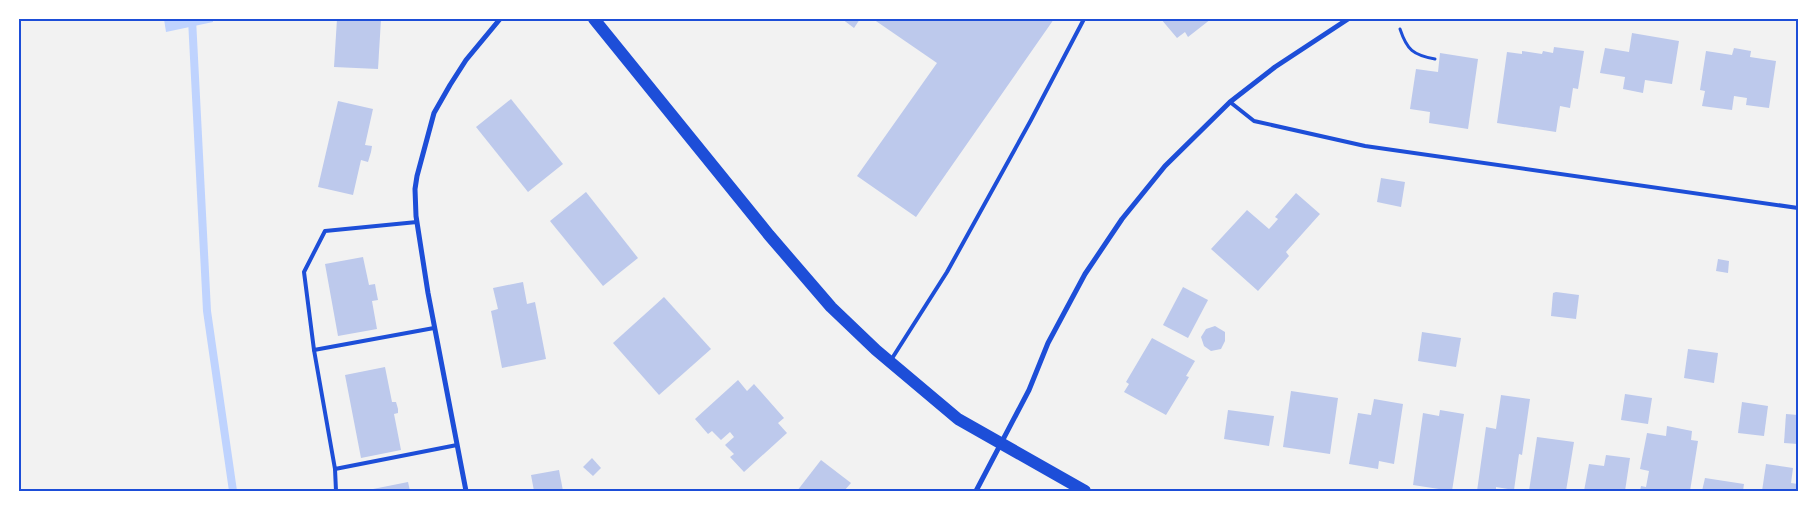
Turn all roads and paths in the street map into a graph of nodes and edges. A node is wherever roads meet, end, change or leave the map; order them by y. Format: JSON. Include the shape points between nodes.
{"nodes":[{"id":1,"x":500,"y":19,"type":"edge"},
{"id":2,"x":594,"y":19,"type":"edge"},
{"id":3,"x":1084,"y":19,"type":"edge"},
{"id":4,"x":1348,"y":19,"type":"edge"},
{"id":5,"x":1400,"y":29,"type":"dead end"},
{"id":6,"x":1435,"y":59,"type":"dead end"},
{"id":7,"x":1230,"y":102,"type":"junction"},
{"id":8,"x":1798,"y":208,"type":"edge"},
{"id":9,"x":416,"y":222,"type":"junction"},
{"id":10,"x":434,"y":328,"type":"junction"},
{"id":11,"x":314,"y":350,"type":"junction"},
{"id":12,"x":890,"y":362,"type":"junction"},
{"id":13,"x":1001,"y":444,"type":"junction"},
{"id":14,"x":457,"y":445,"type":"junction"},
{"id":15,"x":335,"y":468,"type":"junction"},
{"id":16,"x":336,"y":491,"type":"edge"},
{"id":17,"x":466,"y":491,"type":"edge"},
{"id":18,"x":976,"y":491,"type":"edge"},
{"id":19,"x":1085,"y":491,"type":"edge"}],
"edges":[{"from":1,"to":9,"type":"street","via":[[466,60],[434,113],[416,176]]},
{"from":2,"to":12,"type":"main road","via":[[831,307]]},
{"from":3,"to":12,"type":"lane","via":[[947,272]]},
{"from":4,"to":7,"type":"street","via":[[1275,67]]},
{"from":5,"to":6,"type":"path","via":[[1408,48],[1415,54]]},
{"from":7,"to":8,"type":"lane","via":[[1254,121],[1365,146]]},
{"from":7,"to":13,"type":"street","via":[[1165,166],[1122,219],[1085,274],[1048,343],[1029,390]]},
{"from":9,"to":10,"type":"street"},
{"from":9,"to":11,"type":"lane","via":[[325,230],[304,272]]},
{"from":10,"to":11,"type":"lane"},
{"from":10,"to":14,"type":"street"},
{"from":11,"to":15,"type":"lane"},
{"from":12,"to":13,"type":"main road","via":[[958,419]]},
{"from":13,"to":18,"type":"street"},
{"from":13,"to":19,"type":"main road"},
{"from":14,"to":15,"type":"lane"},
{"from":14,"to":17,"type":"street"},
{"from":15,"to":16,"type":"lane"}]}
